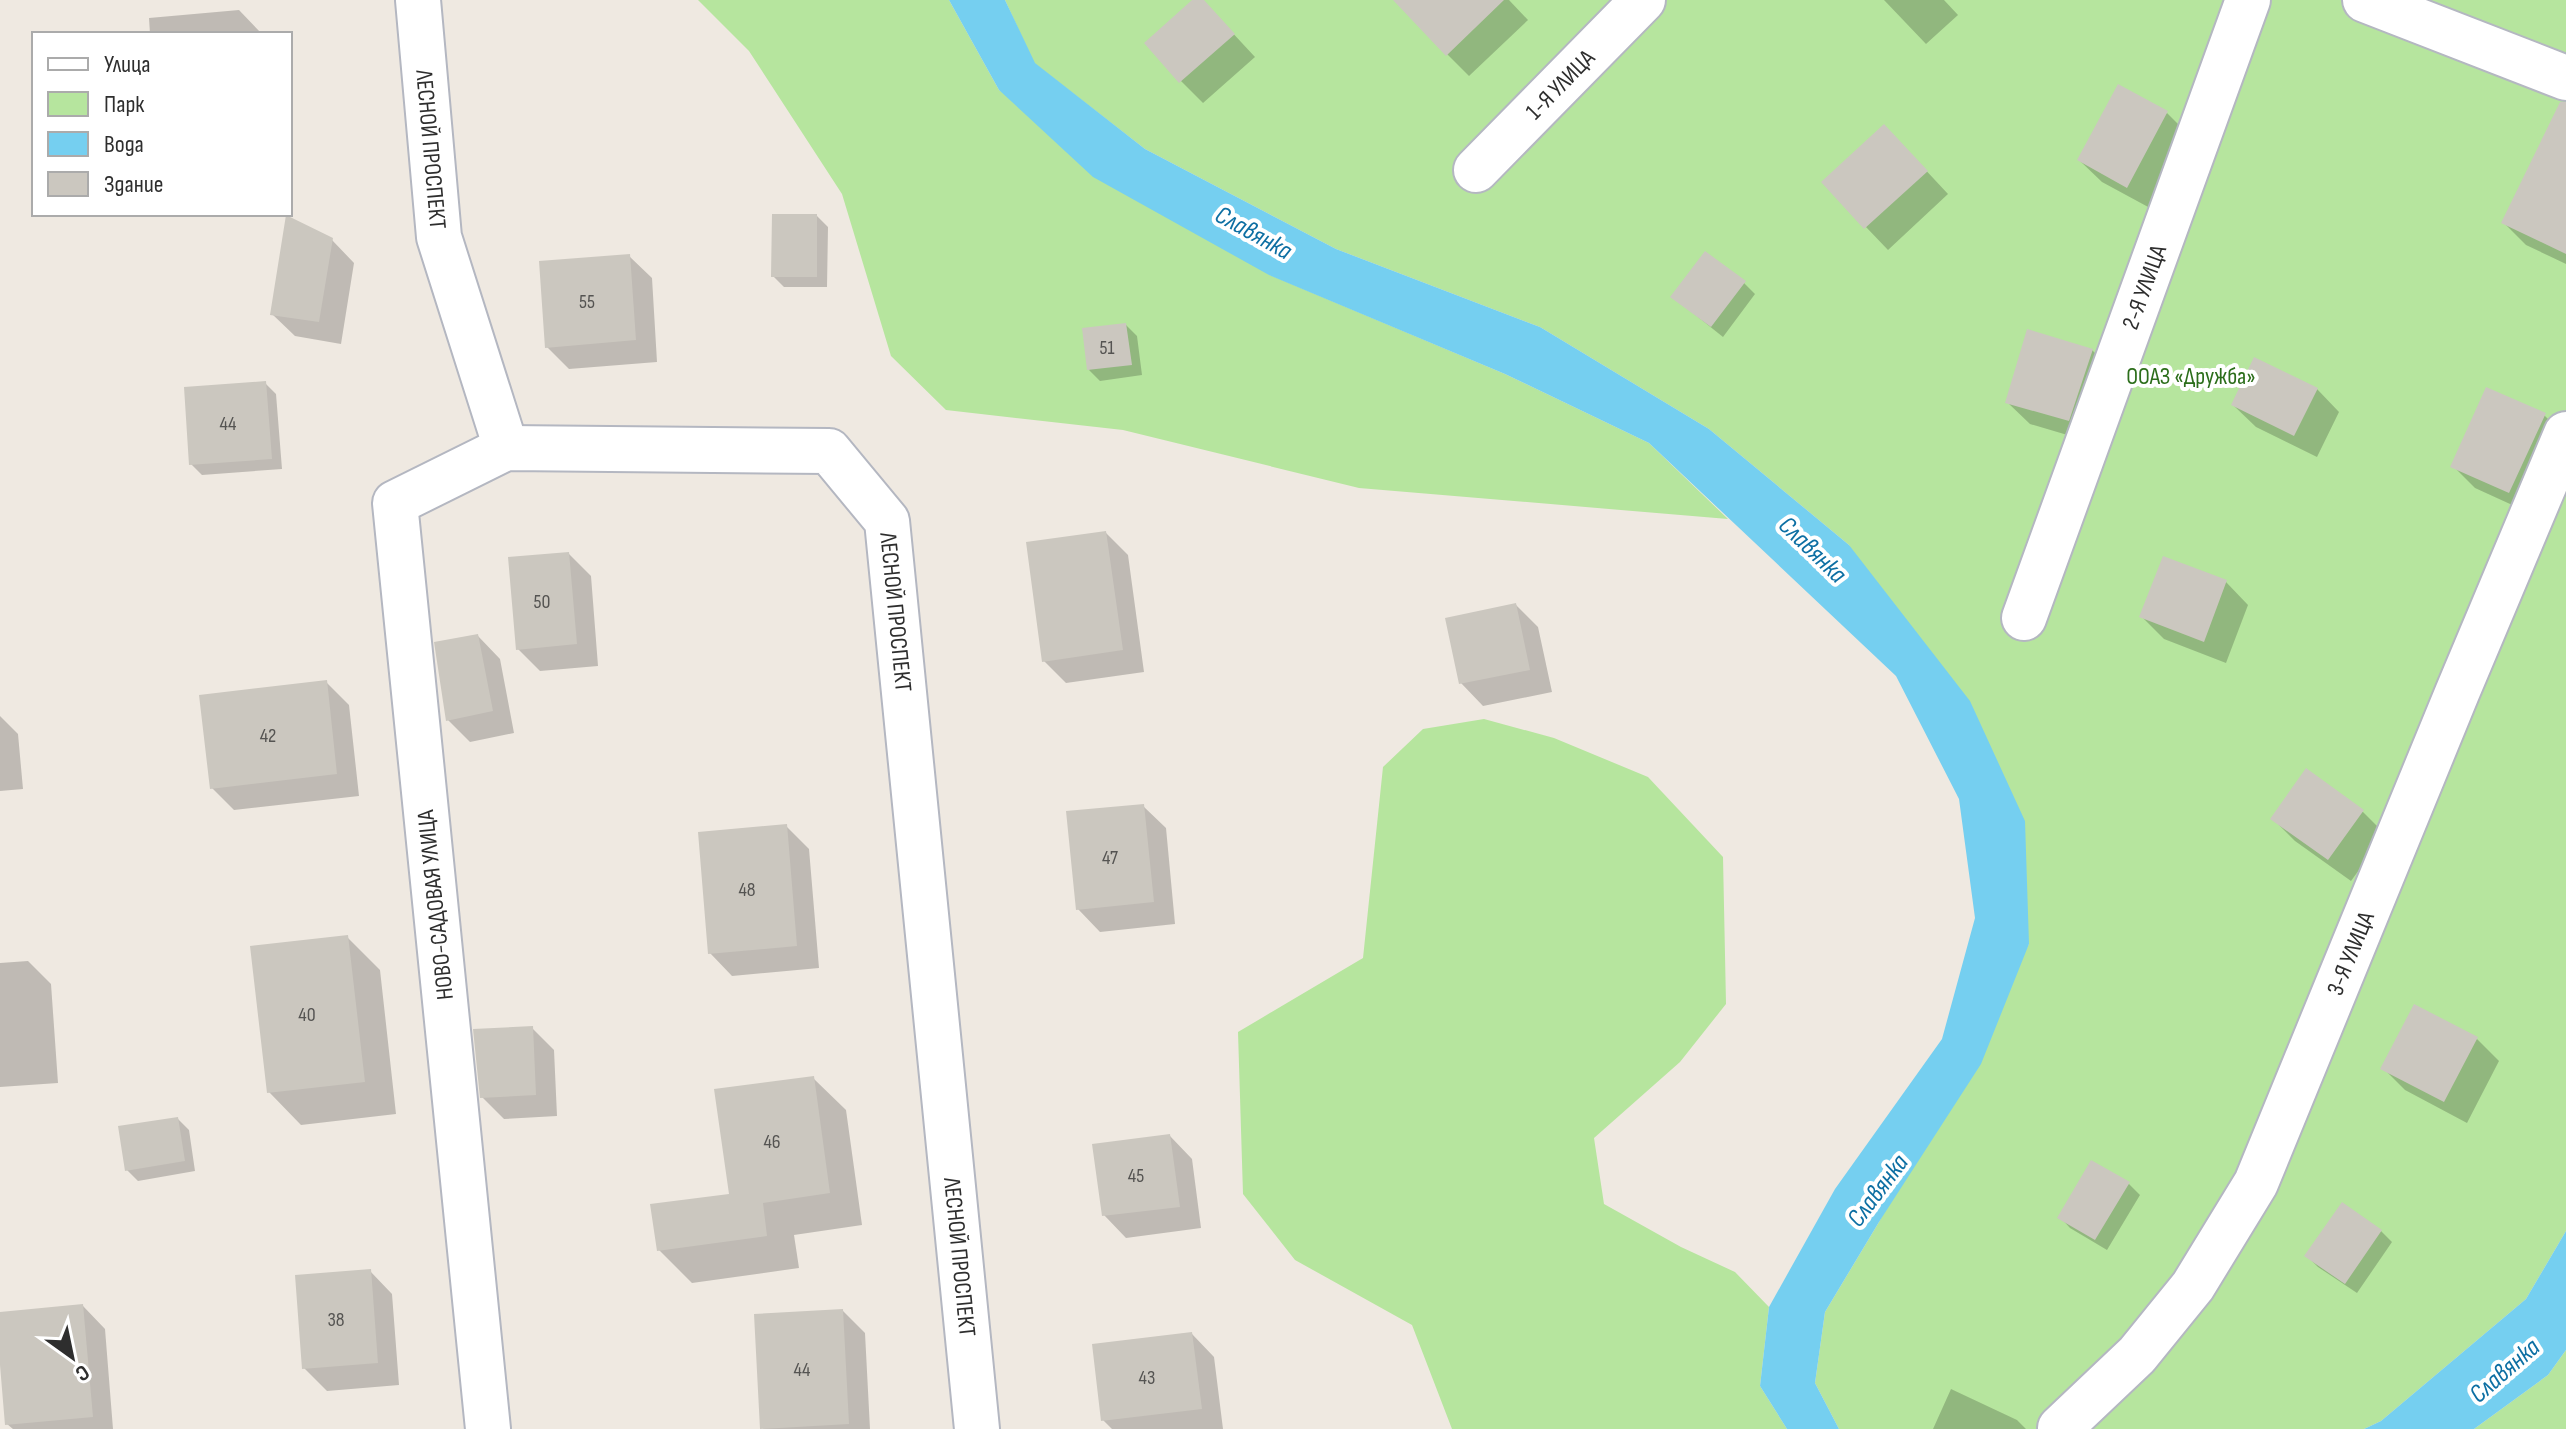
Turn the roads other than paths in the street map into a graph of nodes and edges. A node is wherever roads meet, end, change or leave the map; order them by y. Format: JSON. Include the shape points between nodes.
{"nodes":[{"id":1,"x":418,"y":0,"type":"edge"},
{"id":2,"x":1643,"y":0,"type":"edge"},
{"id":3,"x":2248,"y":0,"type":"edge"},
{"id":4,"x":2365,"y":0,"type":"edge"},
{"id":5,"x":2566,"y":78,"type":"edge"},
{"id":6,"x":1476,"y":170,"type":"dead end"},
{"id":7,"x":2566,"y":434,"type":"edge"},
{"id":8,"x":506,"y":448,"type":"junction"},
{"id":9,"x":2024,"y":618,"type":"dead end"},
{"id":10,"x":2060,"y":1428,"type":"edge"},
{"id":11,"x":488,"y":1429,"type":"edge"},
{"id":12,"x":977,"y":1429,"type":"edge"}],
"edges":[{"from":1,"to":8,"type":"street","name":"ЛЕСНОЙ ПРОСПЕКТ","via":[[439,237]]},
{"from":2,"to":6,"type":"street","name":"1-Я УЛИЦА"},
{"from":3,"to":9,"type":"street","name":"2-Я УЛИЦА"},
{"from":4,"to":5,"type":"street"},
{"from":7,"to":10,"type":"street","name":"3-Я УЛИЦА","via":[[2256,1183],[2193,1286],[2137,1355]]},
{"from":8,"to":11,"type":"street","name":"НОВО-САДОВАЯ УЛИЦА","via":[[395,503]]},
{"from":8,"to":12,"type":"street","name":"ЛЕСНОЙ ПРОСПЕКТ","via":[[829,451],[887,521]]}]}
